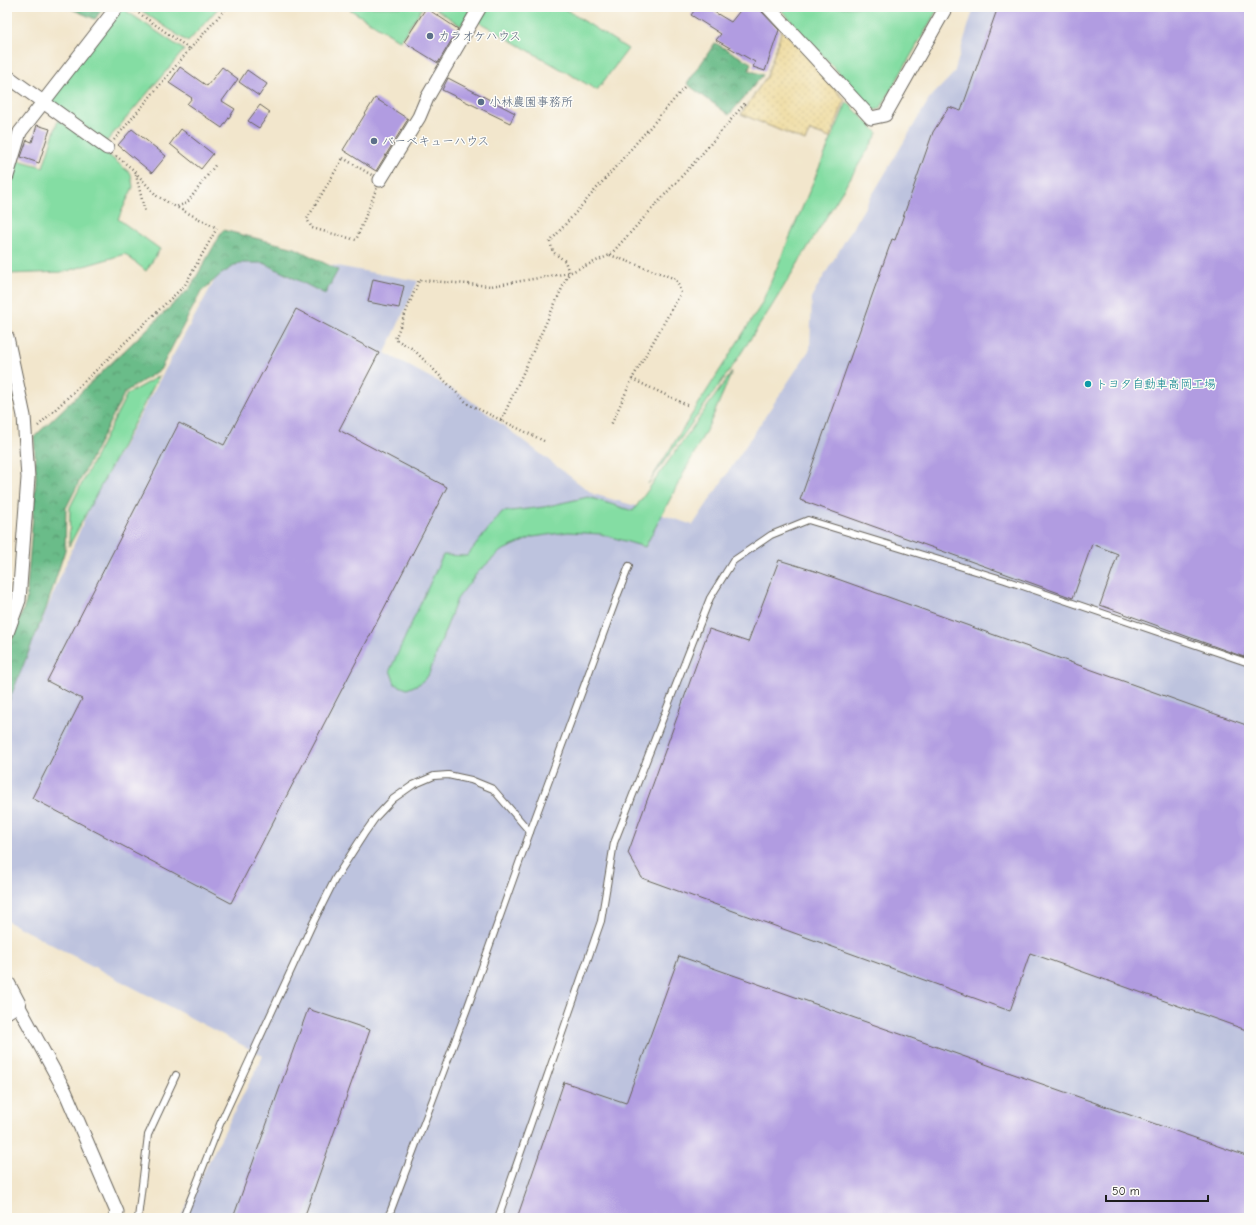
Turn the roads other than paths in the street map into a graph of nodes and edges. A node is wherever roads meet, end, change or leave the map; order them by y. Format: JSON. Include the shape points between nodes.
{"nodes":[{"id":1,"x":117,"y":7,"type":"edge"},
{"id":2,"x":480,"y":7,"type":"edge"},
{"id":3,"x":946,"y":7,"type":"edge"},
{"id":4,"x":772,"y":9,"type":"edge"},
{"id":5,"x":7,"y":76,"type":"edge"},
{"id":6,"x":42,"y":102,"type":"junction"},
{"id":7,"x":107,"y":148,"type":"road end"},
{"id":8,"x":7,"y":176,"type":"edge"},
{"id":9,"x":380,"y":180,"type":"road end"},
{"id":10,"x":7,"y":337,"type":"edge"},
{"id":11,"x":630,"y":566,"type":"dead end"},
{"id":12,"x":7,"y":632,"type":"edge"},
{"id":13,"x":1249,"y":664,"type":"edge"},
{"id":14,"x":530,"y":832,"type":"junction"},
{"id":15,"x":7,"y":984,"type":"edge"},
{"id":16,"x":12,"y":1009,"type":"edge"},
{"id":17,"x":176,"y":1075,"type":"dead end"},
{"id":18,"x":115,"y":1218,"type":"edge"},
{"id":19,"x":138,"y":1218,"type":"edge"},
{"id":20,"x":183,"y":1218,"type":"edge"},
{"id":21,"x":388,"y":1218,"type":"edge"},
{"id":22,"x":498,"y":1218,"type":"edge"}],
"edges":[{"from":1,"to":6,"type":"street"},
{"from":2,"to":9,"type":"street","via":[[427,98],[419,117]]},
{"from":3,"to":4,"type":"street","via":[[885,115],[871,118]]},
{"from":5,"to":6,"type":"street"},
{"from":6,"to":7,"type":"street"},
{"from":6,"to":8,"type":"street","via":[[20,132]]},
{"from":10,"to":12,"type":"street","via":[[24,416],[28,478],[19,600]]},
{"from":11,"to":14,"type":"lane"},
{"from":13,"to":22,"type":"lane","via":[[1005,580],[808,520],[771,535],[733,561],[710,598],[614,843],[601,921]]},
{"from":14,"to":20,"type":"lane","via":[[493,789],[471,780],[448,775],[434,776],[413,785],[393,799],[364,834],[335,879],[220,1124]]},
{"from":14,"to":21,"type":"lane"},
{"from":15,"to":16,"type":"street"},
{"from":16,"to":18,"type":"street","via":[[65,1091],[117,1212]]},
{"from":17,"to":19,"type":"lane","via":[[148,1135]]}]}
